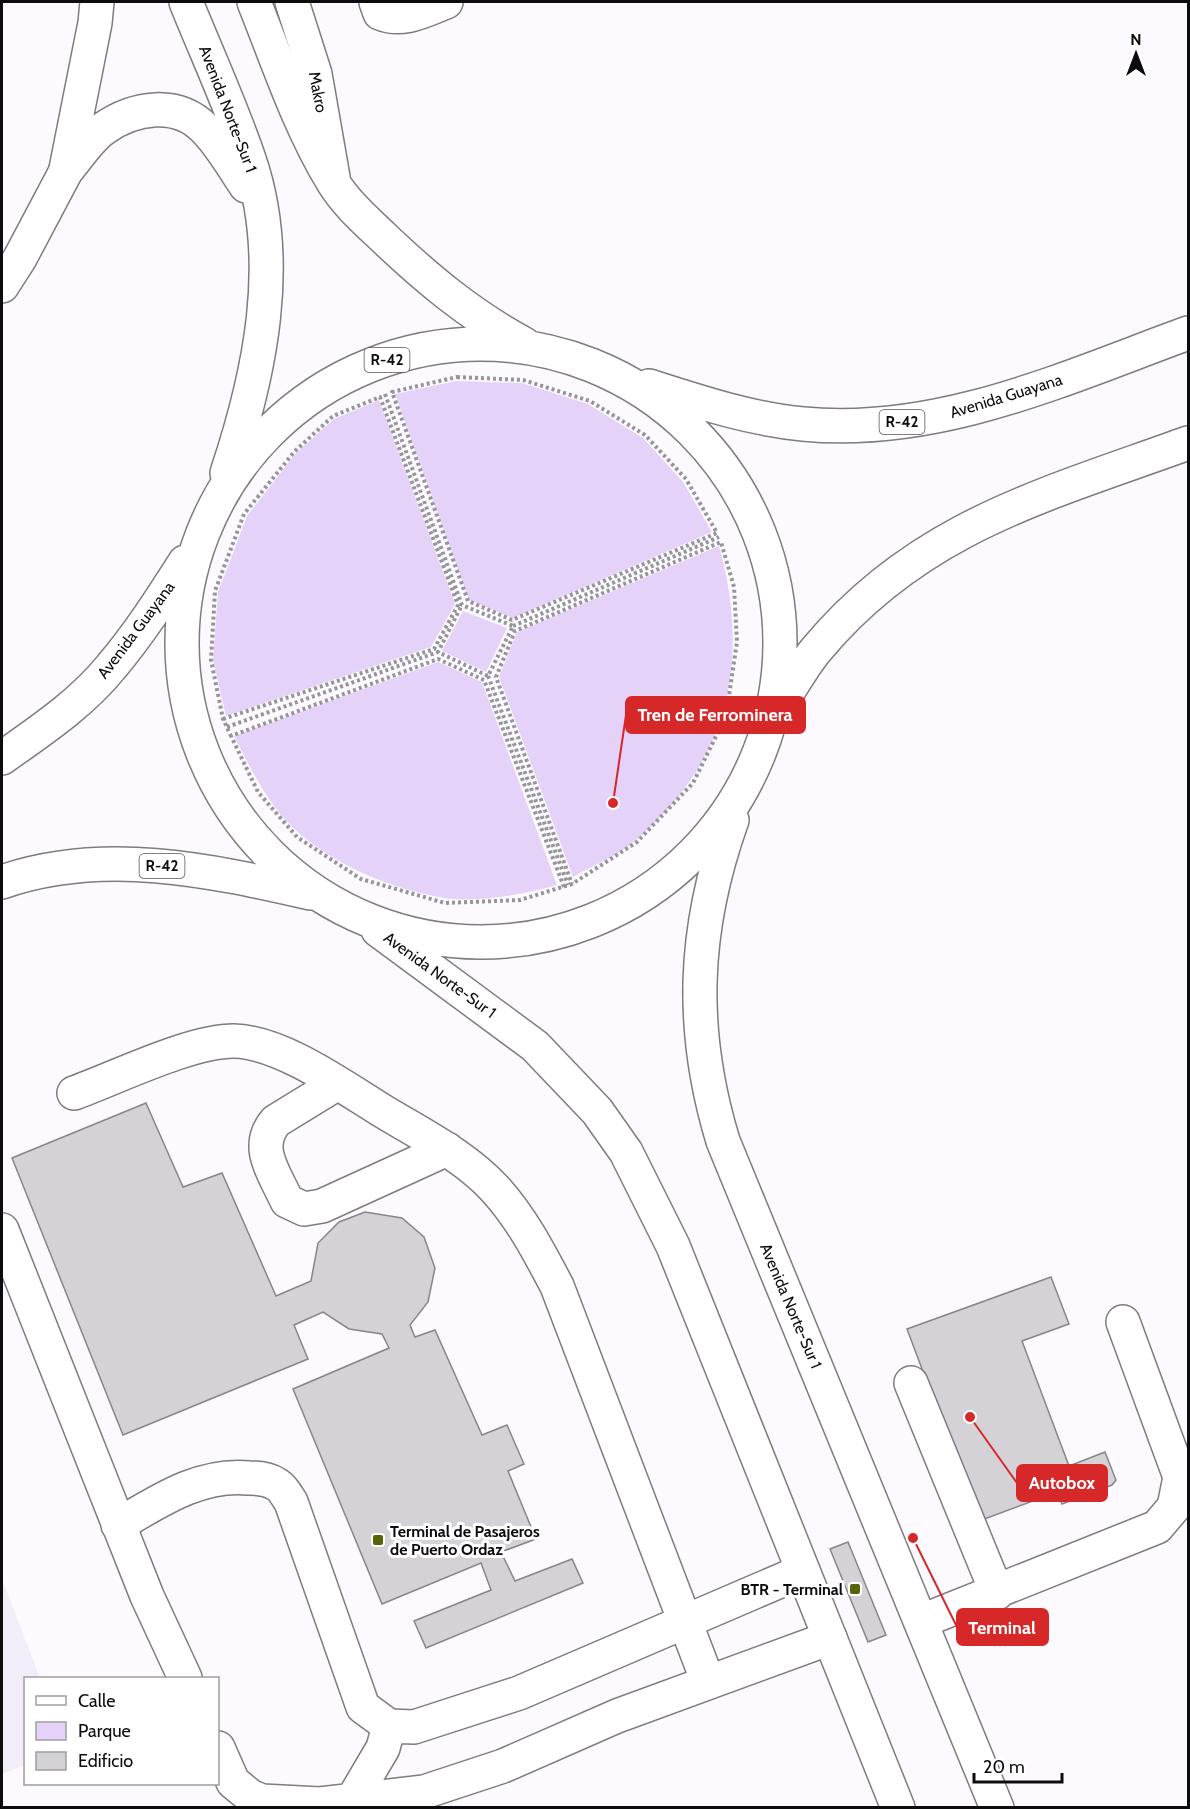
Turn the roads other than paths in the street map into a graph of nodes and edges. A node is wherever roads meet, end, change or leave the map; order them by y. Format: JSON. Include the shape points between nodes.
{"nodes":[{"id":1,"x":97,"y":2,"type":"edge"},
{"id":2,"x":186,"y":2,"type":"edge"},
{"id":3,"x":254,"y":2,"type":"edge"},
{"id":4,"x":292,"y":2,"type":"edge"},
{"id":5,"x":376,"y":2,"type":"edge"},
{"id":6,"x":446,"y":2,"type":"edge"},
{"id":7,"x":66,"y":171,"type":"junction"},
{"id":8,"x":334,"y":184,"type":"junction"},
{"id":9,"x":261,"y":206,"type":"junction"},
{"id":10,"x":2,"y":286,"type":"edge"},
{"id":11,"x":1187,"y":333,"type":"edge"},
{"id":12,"x":536,"y":350,"type":"junction"},
{"id":13,"x":608,"y":373,"type":"junction"},
{"id":14,"x":1188,"y":443,"type":"edge"},
{"id":15,"x":218,"y":501,"type":"junction"},
{"id":16,"x":202,"y":534,"type":"junction"},
{"id":17,"x":772,"y":716,"type":"junction"},
{"id":18,"x":2,"y":758,"type":"edge"},
{"id":19,"x":745,"y":786,"type":"junction"},
{"id":20,"x":2,"y":882,"type":"edge"},
{"id":21,"x":321,"y":896,"type":"junction"},
{"id":22,"x":355,"y":914,"type":"junction"},
{"id":23,"x":338,"y":1083,"type":"junction"},
{"id":24,"x":74,"y":1093,"type":"dead end"},
{"id":25,"x":447,"y":1149,"type":"junction"},
{"id":26,"x":2,"y":1230,"type":"edge"},
{"id":27,"x":1123,"y":1322,"type":"dead end"},
{"id":28,"x":910,"y":1383,"type":"dead end"},
{"id":29,"x":118,"y":1525,"type":"junction"},
{"id":30,"x":803,"y":1571,"type":"junction"},
{"id":31,"x":997,"y":1593,"type":"junction"},
{"id":32,"x":686,"y":1621,"type":"junction"},
{"id":33,"x":922,"y":1621,"type":"junction"},
{"id":34,"x":830,"y":1638,"type":"junction"},
{"id":35,"x":185,"y":1677,"type":"edge"},
{"id":36,"x":708,"y":1682,"type":"junction"},
{"id":37,"x":389,"y":1726,"type":"junction"},
{"id":38,"x":219,"y":1750,"type":"edge"},
{"id":39,"x":353,"y":1799,"type":"junction"},
{"id":40,"x":898,"y":1808,"type":"edge"},
{"id":41,"x":997,"y":1808,"type":"edge"}],
"edges":[{"from":1,"to":7,"type":"main road"},
{"from":2,"to":9,"type":"main road","name":"Avenida Norte-Sur 1","via":[[250,160]]},
{"from":3,"to":8,"type":"main road","via":[[309,138]]},
{"from":4,"to":8,"type":"main road","name":"Makro","via":[[315,74]]},
{"from":5,"to":6,"type":"main road","via":[[380,13],[390,18],[405,17]]},
{"from":7,"to":9,"type":"main road","via":[[102,130],[129,114],[158,109],[188,115],[206,129]]},
{"from":7,"to":10,"type":"main road"},
{"from":8,"to":12,"type":"main road","via":[[416,268],[484,323]]},
{"from":9,"to":15,"type":"main road","name":"Avenida Norte-Sur 1","via":[[266,262],[264,316],[253,385]]},
{"from":11,"to":13,"type":"main road","name":"Avenida Guayana","number":"R-42","via":[[994,403],[927,419],[868,425],[803,424],[729,411]]},
{"from":12,"to":13,"type":"main road","number":"R-42"},
{"from":12,"to":15,"type":"main road","number":"R-42","via":[[499,345],[424,350],[352,374],[282,421],[238,469]]},
{"from":13,"to":17,"type":"main road","number":"R-42","via":[[672,413],[718,460],[760,532],[779,605],[779,679]]},
{"from":14,"to":17,"type":"main road","number":"R-42","via":[[1007,508],[929,550],[892,575],[815,651]]},
{"from":15,"to":16,"type":"main road","number":"R-42"},
{"from":16,"to":18,"type":"main road","name":"Avenida Guayana","number":"R-42","via":[[157,608],[110,669],[54,721]]},
{"from":16,"to":21,"type":"main road","number":"R-42","via":[[190,570],[181,645],[186,691],[200,745],[219,788],[239,819],[263,848]]},
{"from":17,"to":19,"type":"main road","number":"R-42"},
{"from":19,"to":22,"type":"main road","number":"R-42","via":[[725,817],[674,872],[635,899],[575,926],[502,941],[464,941],[426,936]]},
{"from":19,"to":33,"type":"main road","name":"Avenida Norte-Sur 1","via":[[707,902],[701,955],[700,1012],[711,1103],[727,1151]]},
{"from":20,"to":21,"type":"main road","number":"R-42","via":[[72,866],[174,866]]},
{"from":21,"to":22,"type":"main road","number":"R-42"},
{"from":22,"to":30,"type":"main road","name":"Avenida Norte-Sur 1","via":[[535,1046],[597,1111],[626,1152],[673,1246]]},
{"from":23,"to":24,"type":"main road","via":[[318,1070],[259,1046],[235,1041],[199,1046]]},
{"from":23,"to":25,"type":"main road"},
{"from":23,"to":25,"type":"main road","via":[[276,1121],[264,1139],[265,1151],[287,1201],[304,1209],[321,1206]]},
{"from":25,"to":32,"type":"main road","via":[[495,1189],[526,1229],[557,1286]]},
{"from":26,"to":29,"type":"main road"},
{"from":27,"to":31,"type":"main road","via":[[1180,1477],[1174,1507],[1157,1527]]},
{"from":28,"to":31,"type":"main road"},
{"from":29,"to":35,"type":"main road"},
{"from":29,"to":37,"type":"main road","via":[[197,1483],[233,1476],[276,1484],[291,1502],[363,1707]]},
{"from":30,"to":32,"type":"main road"},
{"from":30,"to":34,"type":"main road","name":"Avenida Norte-Sur 1"},
{"from":31,"to":33,"type":"main road"},
{"from":32,"to":36,"type":"main road"},
{"from":32,"to":37,"type":"main road","via":[[519,1693],[414,1727]]},
{"from":33,"to":41,"type":"main road","name":"Avenida Norte-Sur 1"},
{"from":34,"to":36,"type":"main road"},
{"from":34,"to":40,"type":"main road","name":"Avenida Norte-Sur 1"},
{"from":36,"to":39,"type":"main road","via":[[502,1766],[424,1792]]},
{"from":37,"to":39,"type":"main road","via":[[383,1748]]},
{"from":38,"to":39,"type":"main road","via":[[233,1782],[262,1801],[320,1804]]}]}
